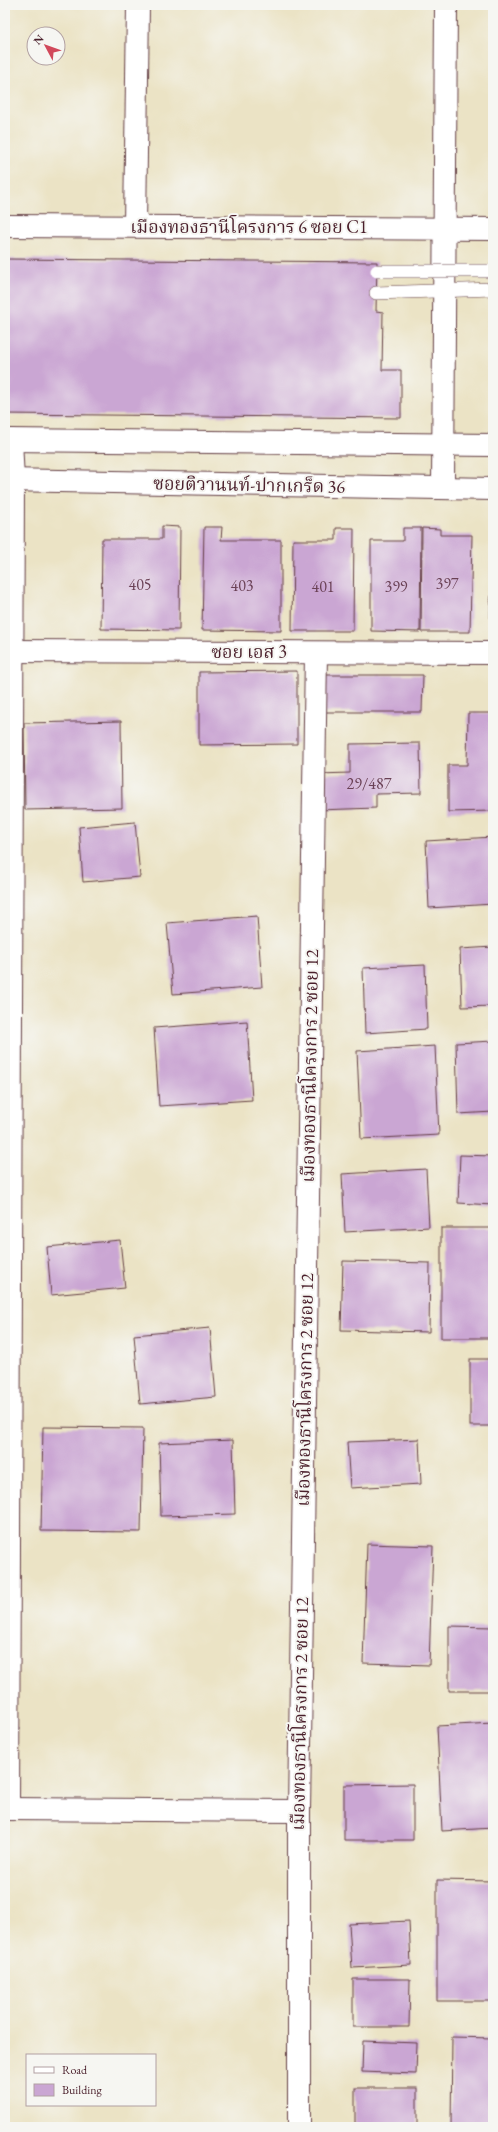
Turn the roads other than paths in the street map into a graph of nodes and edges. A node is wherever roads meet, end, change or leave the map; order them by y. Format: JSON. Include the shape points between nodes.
{"nodes":[{"id":1,"x":138,"y":5,"type":"edge"},
{"id":2,"x":446,"y":5,"type":"edge"},
{"id":3,"x":5,"y":226,"type":"edge"},
{"id":4,"x":135,"y":226,"type":"junction"},
{"id":5,"x":445,"y":228,"type":"junction"},
{"id":6,"x":493,"y":229,"type":"edge"},
{"id":7,"x":493,"y":270,"type":"edge"},
{"id":8,"x":377,"y":271,"type":"dead end"},
{"id":9,"x":493,"y":289,"type":"edge"},
{"id":10,"x":444,"y":291,"type":"junction"},
{"id":11,"x":376,"y":293,"type":"dead end"},
{"id":12,"x":8,"y":440,"type":"edge"},
{"id":13,"x":443,"y":444,"type":"junction"},
{"id":14,"x":493,"y":445,"type":"edge"},
{"id":15,"x":9,"y":480,"type":"edge"},
{"id":16,"x":443,"y":488,"type":"junction"},
{"id":17,"x":493,"y":489,"type":"edge"},
{"id":18,"x":9,"y":651,"type":"edge"},
{"id":19,"x":316,"y":653,"type":"junction"},
{"id":20,"x":493,"y":653,"type":"edge"},
{"id":21,"x":6,"y":1809,"type":"edge"},
{"id":22,"x":299,"y":1811,"type":"junction"},
{"id":23,"x":299,"y":2127,"type":"edge"}],
"edges":[{"from":1,"to":4,"type":"street"},
{"from":2,"to":5,"type":"street"},
{"from":3,"to":4,"type":"street","name":"เมืองทองธานีโครงการ 6 ซอย C1"},
{"from":4,"to":5,"type":"street","name":"เมืองทองธานีโครงการ 6 ซอย C1"},
{"from":5,"to":6,"type":"street","name":"เมืองทองธานีโครงการ 6 ซอย C1"},
{"from":5,"to":10,"type":"street"},
{"from":7,"to":8,"type":"lane","bridge":true},
{"from":9,"to":10,"type":"lane"},
{"from":10,"to":11,"type":"lane"},
{"from":10,"to":13,"type":"street"},
{"from":12,"to":13,"type":"street"},
{"from":12,"to":15,"type":"street"},
{"from":13,"to":14,"type":"street"},
{"from":13,"to":16,"type":"street"},
{"from":15,"to":16,"type":"street","name":"ซอยติวานนท์-ปากเกร็ด 36"},
{"from":15,"to":18,"type":"street"},
{"from":16,"to":17,"type":"street","name":"ซอยติวานนท์-ปากเกร็ด 36"},
{"from":18,"to":19,"type":"street","name":"ซอย เอส 3"},
{"from":18,"to":21,"type":"street"},
{"from":19,"to":20,"type":"street","name":"ซอย เอส 3"},
{"from":19,"to":22,"type":"street","name":"เมืองทองธานีโครงการ 2 ซอย 12"},
{"from":21,"to":22,"type":"street"},
{"from":22,"to":23,"type":"street","name":"เมืองทองธานีโครงการ 2 ซอย 12"}]}
